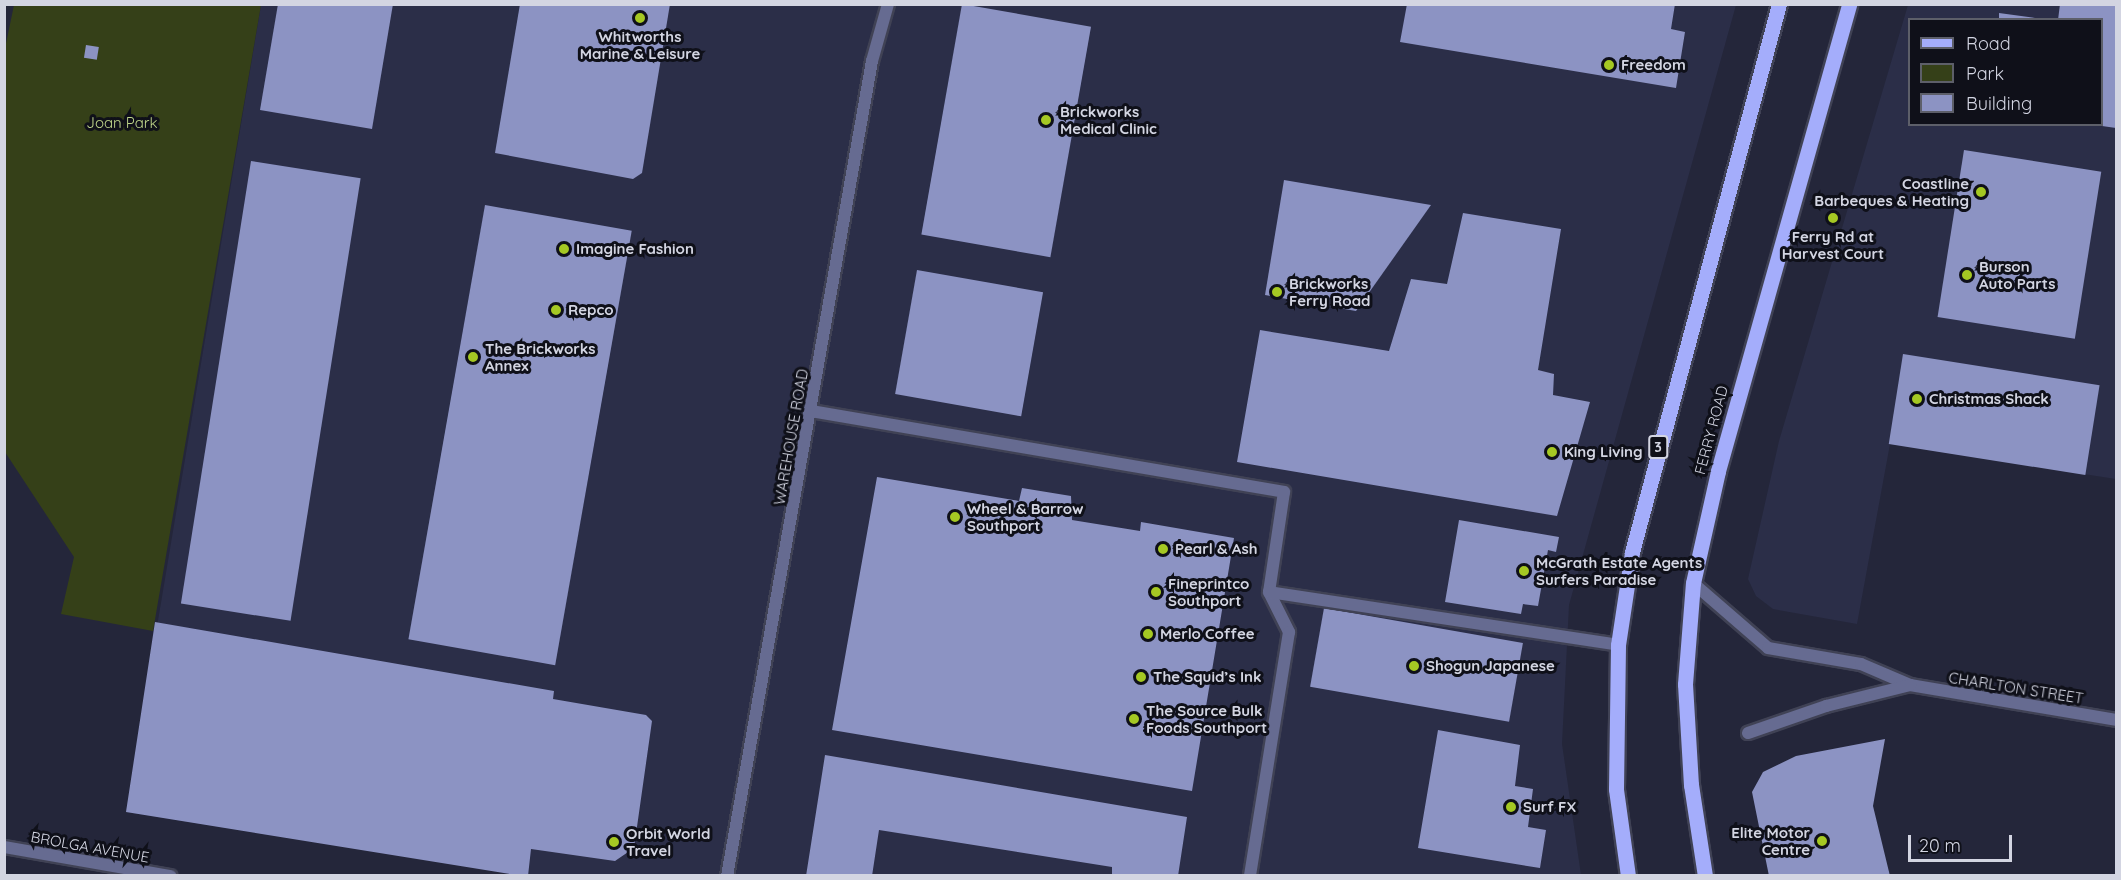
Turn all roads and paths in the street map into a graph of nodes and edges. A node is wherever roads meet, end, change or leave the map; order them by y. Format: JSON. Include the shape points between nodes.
{"nodes":[{"id":1,"x":888,"y":4,"type":"edge"},
{"id":2,"x":1779,"y":4,"type":"edge"},
{"id":3,"x":1849,"y":4,"type":"edge"},
{"id":4,"x":811,"y":411,"type":"junction"},
{"id":5,"x":1693,"y":583,"type":"junction"},
{"id":6,"x":1269,"y":592,"type":"junction"},
{"id":7,"x":1618,"y":645,"type":"junction"},
{"id":8,"x":1910,"y":685,"type":"junction"},
{"id":9,"x":2116,"y":720,"type":"edge"},
{"id":10,"x":1748,"y":733,"type":"dead end"},
{"id":11,"x":4,"y":847,"type":"edge"},
{"id":12,"x":170,"y":876,"type":"edge"},
{"id":13,"x":727,"y":876,"type":"edge"},
{"id":14,"x":1250,"y":876,"type":"edge"},
{"id":15,"x":1628,"y":876,"type":"edge"},
{"id":16,"x":1705,"y":876,"type":"edge"}],
"edges":[{"from":1,"to":4,"type":"street","name":"WAREHOUSE ROAD","via":[[872,61]]},
{"from":2,"to":7,"type":"main road","number":"3","via":[[1634,540]]},
{"from":3,"to":5,"type":"main road","name":"FERRY ROAD","via":[[1718,471]]},
{"from":4,"to":6,"type":"street","via":[[1284,492]]},
{"from":4,"to":13,"type":"street","name":"WAREHOUSE ROAD"},
{"from":5,"to":8,"type":"street","name":"CHARLTON STREET","via":[[1768,648],[1861,664]]},
{"from":5,"to":16,"type":"main road","name":"FERRY ROAD","via":[[1685,684],[1691,785]]},
{"from":6,"to":7,"type":"street"},
{"from":6,"to":14,"type":"street","via":[[1289,632]]},
{"from":7,"to":15,"type":"main road","number":"3","via":[[1616,789]]},
{"from":8,"to":9,"type":"street","name":"CHARLTON STREET"},
{"from":8,"to":10,"type":"street","name":"CHARLTON STREET","via":[[1826,706]]},
{"from":11,"to":12,"type":"street","name":"BROLGA AVENUE"}]}
